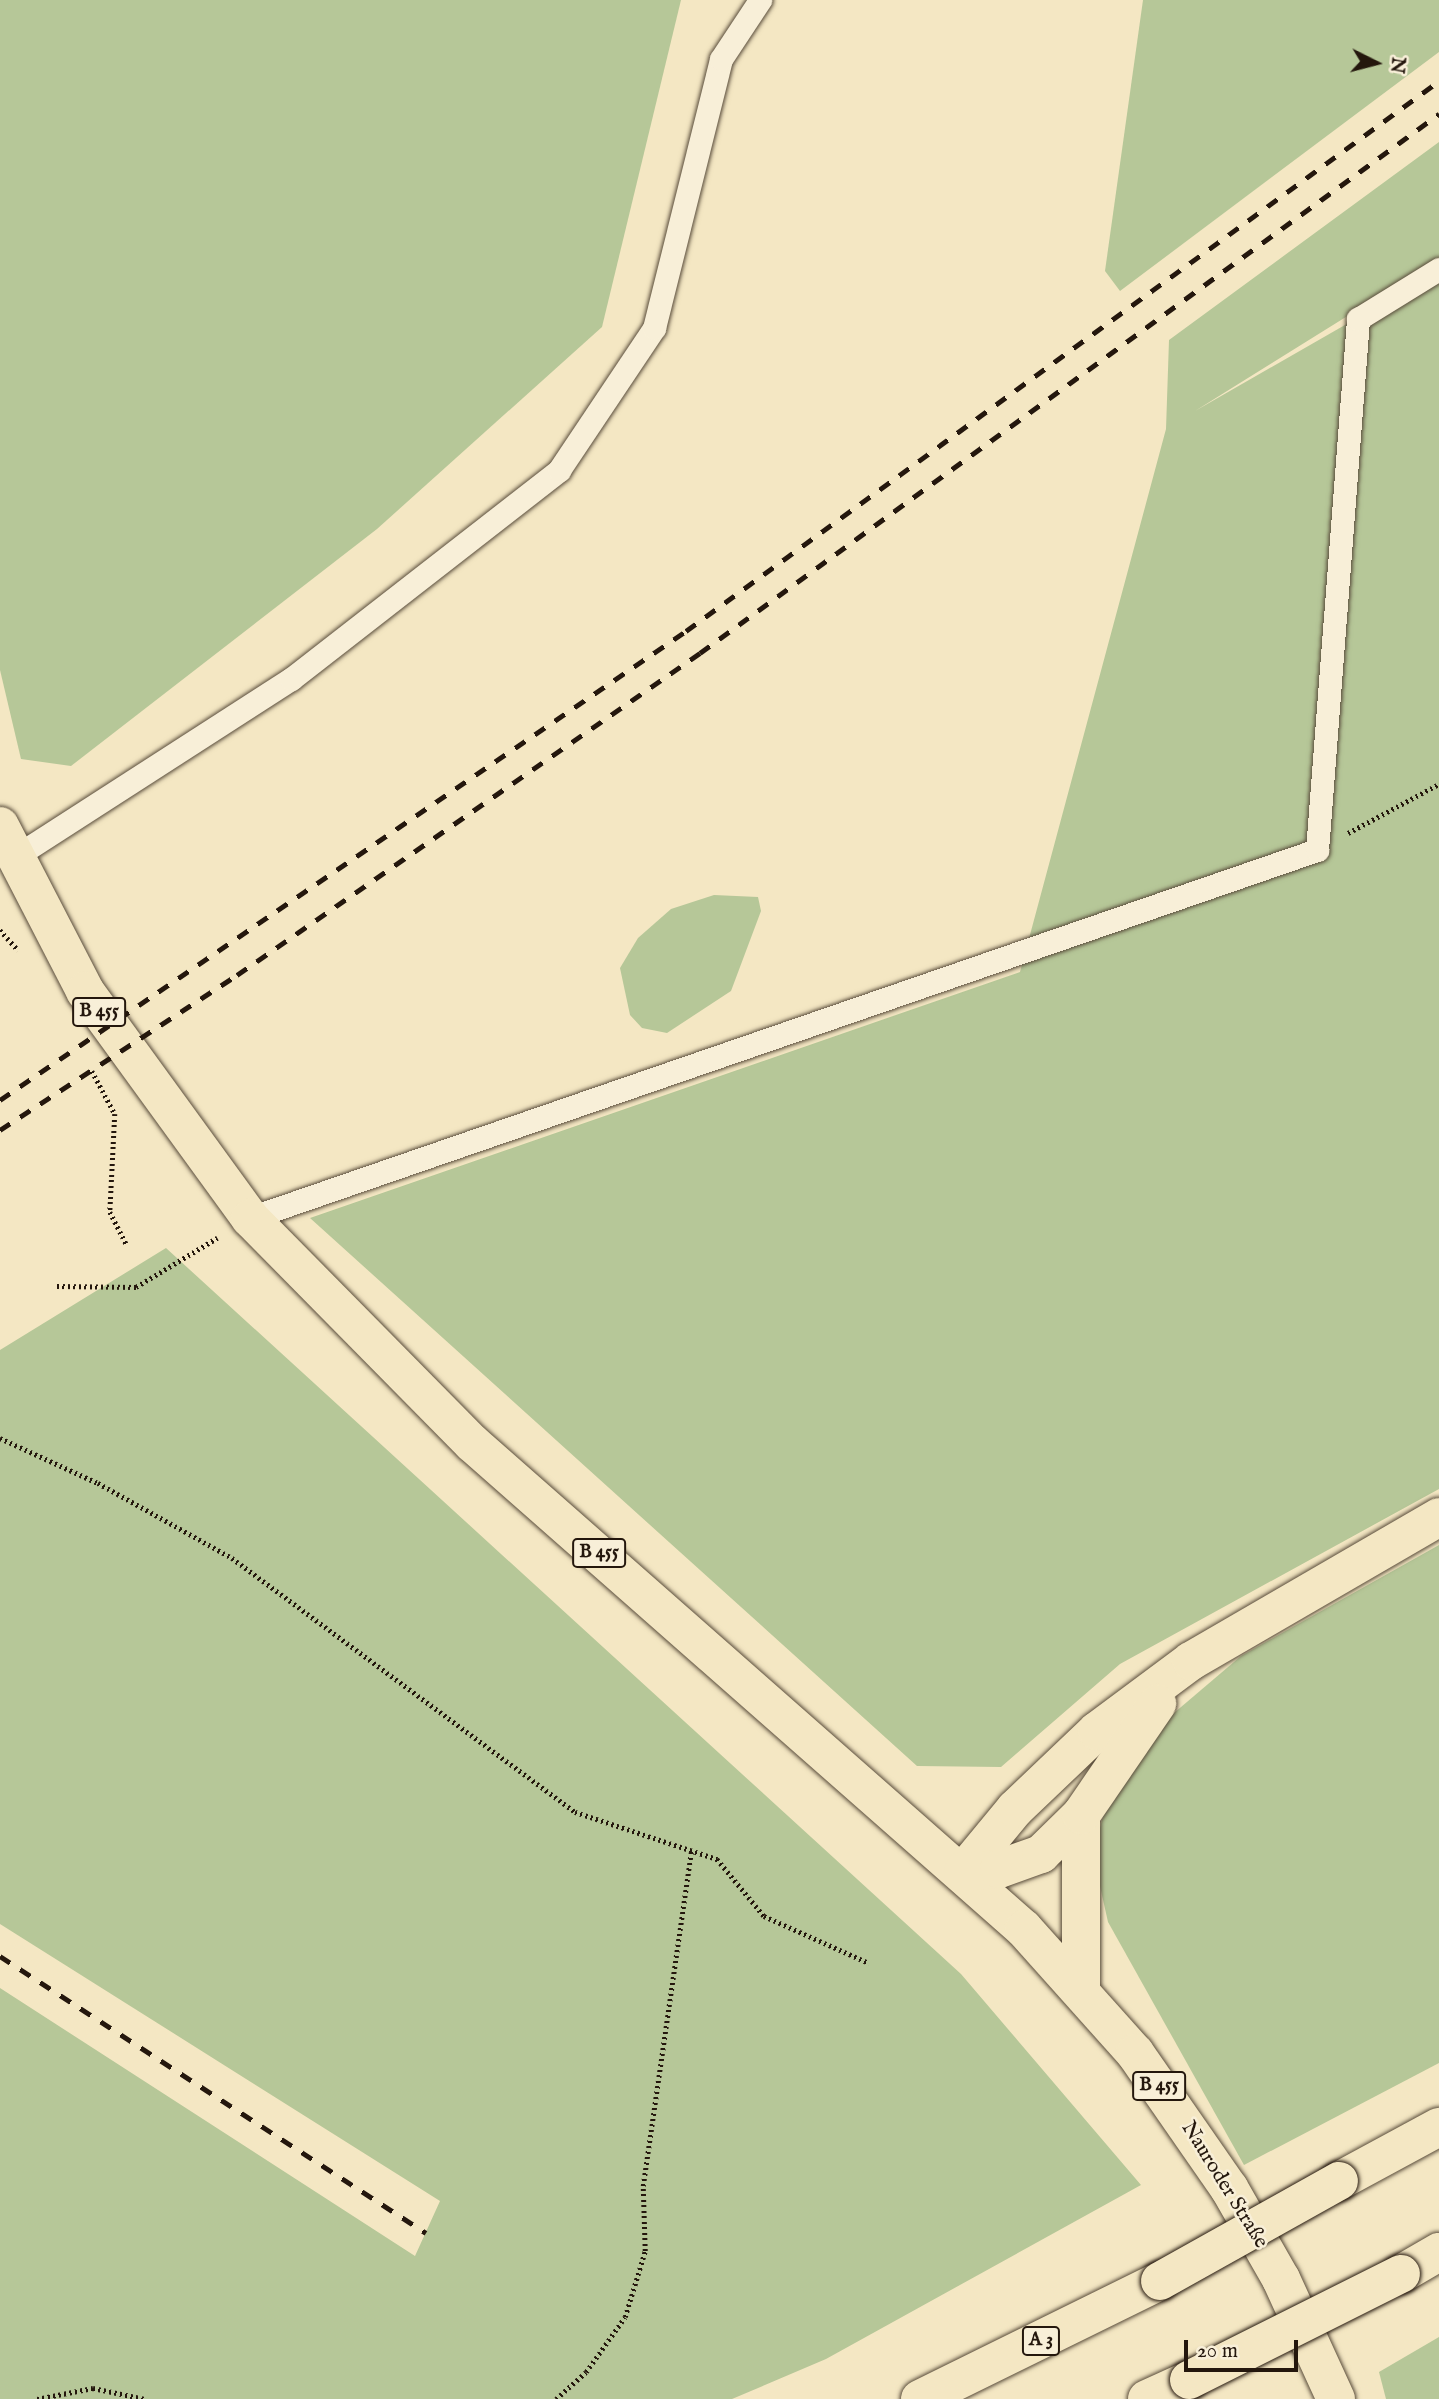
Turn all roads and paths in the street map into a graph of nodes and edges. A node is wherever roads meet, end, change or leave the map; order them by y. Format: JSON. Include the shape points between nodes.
{"nodes":[{"id":1,"x":760,"y":0,"type":"edge"},
{"id":2,"x":1439,"y":269,"type":"edge"},
{"id":3,"x":1439,"y":784,"type":"edge"},
{"id":4,"x":7,"y":842,"type":"edge"},
{"id":5,"x":1317,"y":850,"type":"junction"},
{"id":6,"x":0,"y":930,"type":"edge"},
{"id":7,"x":23,"y":956,"type":"dead end"},
{"id":8,"x":89,"y":1067,"type":"dead end"},
{"id":9,"x":250,"y":1218,"type":"junction"},
{"id":10,"x":126,"y":1244,"type":"dead end"},
{"id":11,"x":57,"y":1286,"type":"dead end"},
{"id":12,"x":0,"y":1438,"type":"edge"},
{"id":13,"x":1439,"y":1517,"type":"edge"},
{"id":14,"x":1191,"y":1661,"type":"junction"},
{"id":15,"x":1081,"y":1815,"type":"junction"},
{"id":16,"x":691,"y":1851,"type":"junction"},
{"id":17,"x":963,"y":1872,"type":"junction"},
{"id":18,"x":869,"y":1963,"type":"dead end"},
{"id":19,"x":1081,"y":1991,"type":"junction"},
{"id":20,"x":1439,"y":2127,"type":"edge"},
{"id":21,"x":1439,"y":2252,"type":"edge"},
{"id":22,"x":37,"y":2399,"type":"edge"},
{"id":23,"x":145,"y":2399,"type":"edge"},
{"id":24,"x":556,"y":2399,"type":"edge"},
{"id":25,"x":920,"y":2399,"type":"edge"},
{"id":26,"x":1147,"y":2399,"type":"edge"},
{"id":27,"x":1336,"y":2399,"type":"edge"}],
"edges":[{"from":1,"to":4,"type":"lane","via":[[721,59],[654,328],[559,470],[291,679]]},
{"from":2,"to":5,"type":"lane","via":[[1358,318]]},
{"from":3,"to":5,"type":"path"},
{"from":4,"to":9,"type":"main road","number":"B 455","via":[[85,991]]},
{"from":5,"to":9,"type":"lane"},
{"from":6,"to":7,"type":"path"},
{"from":8,"to":10,"type":"path","via":[[115,1114],[110,1212]]},
{"from":9,"to":11,"type":"path","via":[[136,1287]]},
{"from":9,"to":17,"type":"main road","number":"B 455","via":[[472,1443]]},
{"from":12,"to":16,"type":"path","via":[[98,1483],[232,1559],[575,1812]]},
{"from":13,"to":14,"type":"main road"},
{"from":14,"to":15,"type":"main road","via":[[1120,1749]]},
{"from":14,"to":17,"type":"main road","via":[[1097,1731],[1015,1809]]},
{"from":15,"to":17,"type":"main road","via":[[1041,1854],[999,1869]]},
{"from":15,"to":19,"type":"main road"},
{"from":16,"to":18,"type":"path","via":[[717,1859],[764,1916]]},
{"from":16,"to":24,"type":"path","via":[[643,2186],[645,2251],[625,2317],[586,2372]]},
{"from":17,"to":19,"type":"main road","name":"Nauroder Straße","number":"B 455"},
{"from":19,"to":27,"type":"main road","name":"Nauroder Straße","number":"B 455","via":[[1143,2064],[1229,2188],[1281,2279]]},
{"from":20,"to":25,"type":"main road","number":"A 3","bridge":true,"via":[[1160,2281]]},
{"from":21,"to":26,"type":"main road","bridge":true},
{"from":22,"to":23,"type":"path","via":[[93,2388]]}]}
